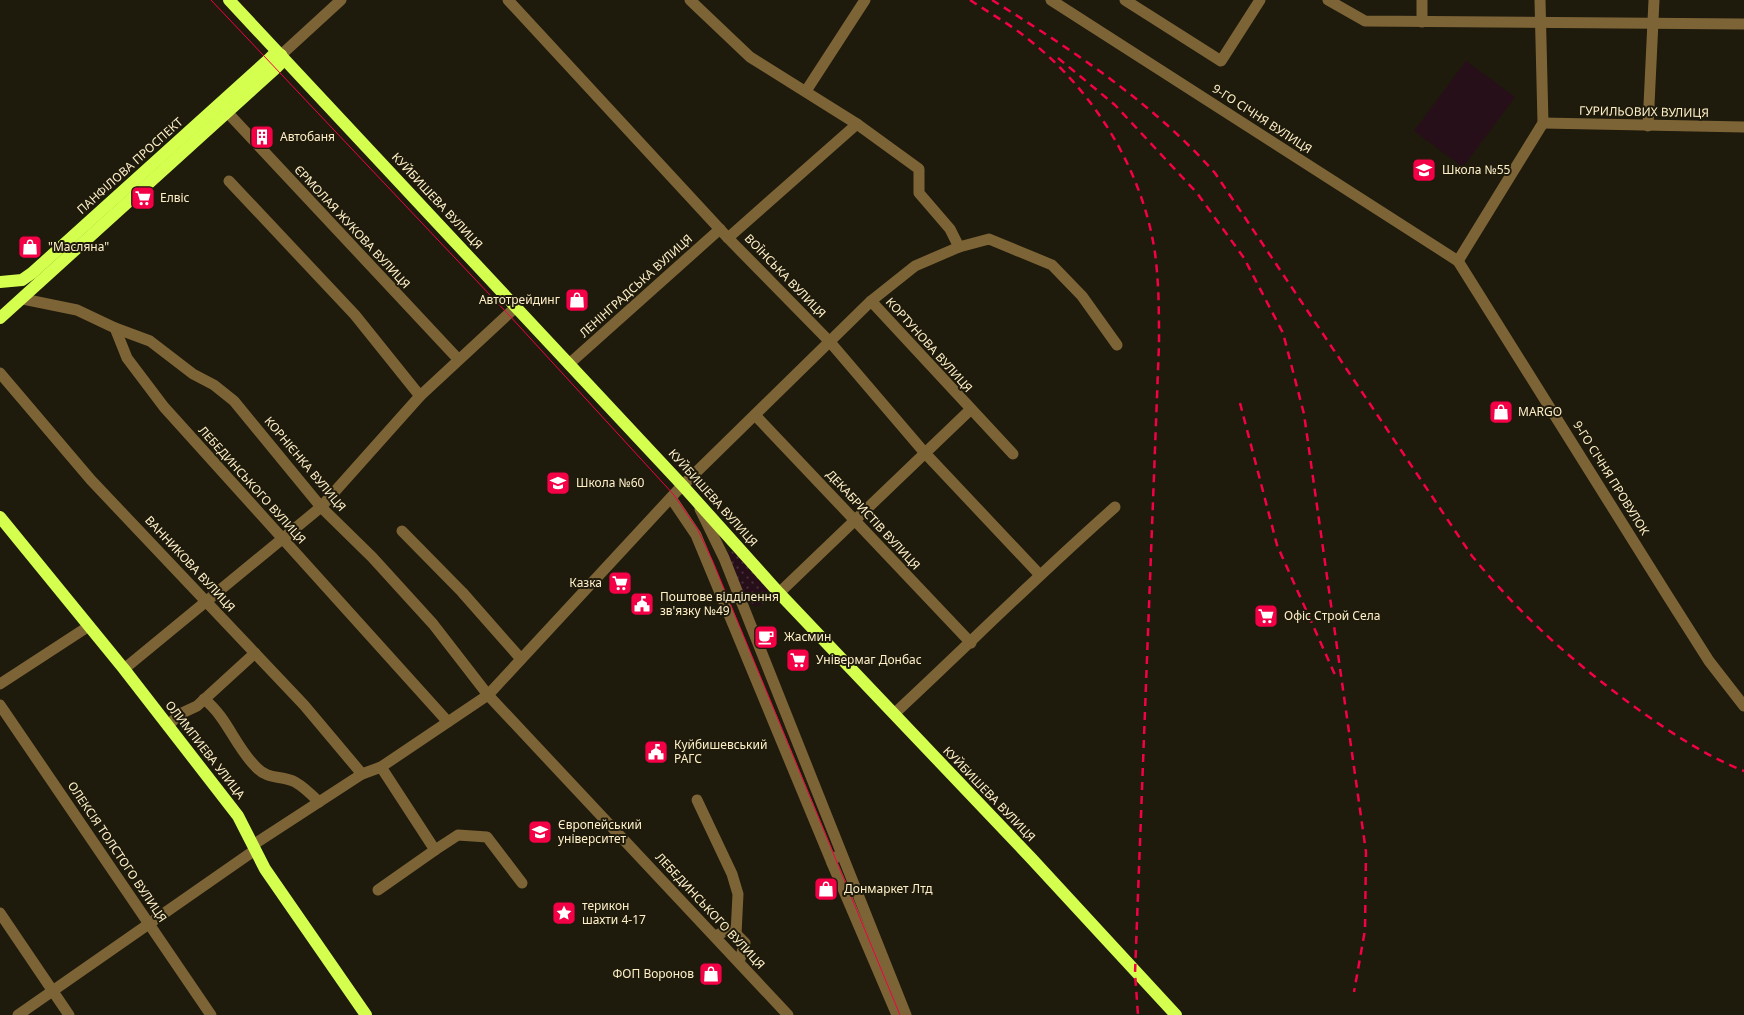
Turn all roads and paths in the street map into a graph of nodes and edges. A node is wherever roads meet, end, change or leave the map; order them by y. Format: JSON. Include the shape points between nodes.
{"nodes":[{"id":1,"x":229,"y":0,"type":"edge"},
{"id":2,"x":341,"y":0,"type":"edge"},
{"id":3,"x":508,"y":0,"type":"edge"},
{"id":4,"x":690,"y":0,"type":"edge"},
{"id":5,"x":865,"y":0,"type":"edge"},
{"id":6,"x":1051,"y":0,"type":"edge"},
{"id":7,"x":1125,"y":0,"type":"edge"},
{"id":8,"x":1260,"y":0,"type":"edge"},
{"id":9,"x":1328,"y":0,"type":"edge"},
{"id":10,"x":1422,"y":0,"type":"edge"},
{"id":11,"x":1540,"y":0,"type":"edge"},
{"id":12,"x":1654,"y":0,"type":"edge"},
{"id":13,"x":1422,"y":22,"type":"junction"},
{"id":14,"x":1540,"y":22,"type":"junction"},
{"id":15,"x":1654,"y":23,"type":"junction"},
{"id":16,"x":1744,"y":24,"type":"edge"},
{"id":17,"x":277,"y":56,"type":"junction"},
{"id":18,"x":806,"y":91,"type":"junction"},
{"id":19,"x":228,"y":112,"type":"junction"},
{"id":20,"x":1542,"y":123,"type":"junction"},
{"id":21,"x":857,"y":124,"type":"junction"},
{"id":22,"x":1648,"y":126,"type":"junction"},
{"id":23,"x":1744,"y":127,"type":"edge"},
{"id":24,"x":229,"y":181,"type":"dead end"},
{"id":25,"x":724,"y":234,"type":"junction"},
{"id":26,"x":959,"y":247,"type":"junction"},
{"id":27,"x":1458,"y":261,"type":"junction"},
{"id":28,"x":0,"y":282,"type":"edge"},
{"id":29,"x":23,"y":299,"type":"junction"},
{"id":30,"x":871,"y":301,"type":"junction"},
{"id":31,"x":517,"y":306,"type":"junction"},
{"id":32,"x":0,"y":318,"type":"edge"},
{"id":33,"x":115,"y":328,"type":"junction"},
{"id":34,"x":830,"y":342,"type":"junction"},
{"id":35,"x":1117,"y":344,"type":"dead end"},
{"id":36,"x":458,"y":359,"type":"junction"},
{"id":37,"x":569,"y":364,"type":"junction"},
{"id":38,"x":0,"y":373,"type":"edge"},
{"id":39,"x":420,"y":396,"type":"junction"},
{"id":40,"x":970,"y":410,"type":"junction"},
{"id":41,"x":756,"y":415,"type":"junction"},
{"id":42,"x":924,"y":452,"type":"junction"},
{"id":43,"x":1013,"y":454,"type":"dead end"},
{"id":44,"x":684,"y":486,"type":"junction"},
{"id":45,"x":671,"y":498,"type":"junction"},
{"id":46,"x":696,"y":500,"type":"junction"},
{"id":47,"x":1115,"y":506,"type":"dead end"},
{"id":48,"x":321,"y":507,"type":"junction"},
{"id":49,"x":0,"y":517,"type":"edge"},
{"id":50,"x":854,"y":519,"type":"junction"},
{"id":51,"x":402,"y":531,"type":"dead end"},
{"id":52,"x":281,"y":539,"type":"junction"},
{"id":53,"x":1039,"y":574,"type":"junction"},
{"id":54,"x":779,"y":593,"type":"junction"},
{"id":55,"x":205,"y":600,"type":"junction"},
{"id":56,"x":89,"y":626,"type":"junction"},
{"id":57,"x":971,"y":642,"type":"junction"},
{"id":58,"x":255,"y":653,"type":"junction"},
{"id":59,"x":521,"y":659,"type":"junction"},
{"id":60,"x":124,"y":669,"type":"junction"},
{"id":61,"x":0,"y":684,"type":"edge"},
{"id":62,"x":488,"y":695,"type":"junction"},
{"id":63,"x":204,"y":699,"type":"junction"},
{"id":64,"x":0,"y":704,"type":"edge"},
{"id":65,"x":1744,"y":706,"type":"edge"},
{"id":66,"x":895,"y":713,"type":"junction"},
{"id":67,"x":448,"y":722,"type":"junction"},
{"id":68,"x":168,"y":725,"type":"junction"},
{"id":69,"x":381,"y":767,"type":"junction"},
{"id":70,"x":362,"y":774,"type":"junction"},
{"id":71,"x":697,"y":800,"type":"dead end"},
{"id":72,"x":319,"y":802,"type":"junction"},
{"id":73,"x":840,"y":846,"type":"junction"},
{"id":74,"x":254,"y":848,"type":"junction"},
{"id":75,"x":435,"y":850,"type":"junction"},
{"id":76,"x":832,"y":863,"type":"junction"},
{"id":77,"x":522,"y":883,"type":"dead end"},
{"id":78,"x":378,"y":890,"type":"dead end"},
{"id":79,"x":0,"y":913,"type":"edge"},
{"id":80,"x":149,"y":925,"type":"junction"},
{"id":81,"x":736,"y":934,"type":"junction"},
{"id":82,"x":715,"y":936,"type":"junction"},
{"id":83,"x":738,"y":962,"type":"junction"},
{"id":84,"x":53,"y":991,"type":"junction"},
{"id":85,"x":18,"y":1015,"type":"edge"},
{"id":86,"x":70,"y":1015,"type":"edge"},
{"id":87,"x":211,"y":1015,"type":"edge"},
{"id":88,"x":366,"y":1015,"type":"edge"},
{"id":89,"x":788,"y":1015,"type":"edge"},
{"id":90,"x":897,"y":1015,"type":"edge"},
{"id":91,"x":906,"y":1015,"type":"edge"},
{"id":92,"x":1176,"y":1015,"type":"edge"}],
"edges":[{"from":1,"to":17,"type":"main road","name":"КУЙБИШЕВА ВУЛИЦЯ"},
{"from":2,"to":17,"type":"street","name":"ПАНФІЛОВА ПРОСПЕКТ"},
{"from":3,"to":25,"type":"street","name":"ВОЇНСЬКА ВУЛИЦЯ"},
{"from":4,"to":18,"type":"street","via":[[750,57]]},
{"from":5,"to":18,"type":"street"},
{"from":6,"to":27,"type":"street","name":"9-ГО СІЧНЯ ВУЛИЦЯ"},
{"from":7,"to":8,"type":"street","via":[[1221,60]]},
{"from":9,"to":13,"type":"street","via":[[1364,21]]},
{"from":10,"to":13,"type":"street"},
{"from":11,"to":14,"type":"street"},
{"from":12,"to":15,"type":"street"},
{"from":13,"to":14,"type":"street"},
{"from":14,"to":15,"type":"street"},
{"from":14,"to":20,"type":"street"},
{"from":15,"to":16,"type":"street"},
{"from":15,"to":22,"type":"street"},
{"from":17,"to":19,"type":"main road","via":[[280,64]]},
{"from":17,"to":28,"type":"main road","name":"ПАНФІЛОВА ПРОСПЕКТ","via":[[32,273],[22,280]]},
{"from":17,"to":31,"type":"main road","name":"КУЙБИШЕВА ВУЛИЦЯ"},
{"from":18,"to":21,"type":"street"},
{"from":19,"to":29,"type":"main road"},
{"from":19,"to":36,"type":"street","name":"ЄРМОЛАЯ ЖУКОВА ВУЛИЦЯ"},
{"from":20,"to":22,"type":"street","name":"ГУРИЛЬОВИХ ВУЛИЦЯ"},
{"from":20,"to":27,"type":"street"},
{"from":21,"to":25,"type":"street","name":"ЛЕНІНГРАДСЬКА ВУЛИЦЯ"},
{"from":21,"to":26,"type":"street","via":[[919,169],[919,193],[950,229]]},
{"from":22,"to":23,"type":"street","name":"ГУРИЛЬОВИХ ВУЛИЦЯ"},
{"from":24,"to":39,"type":"street","via":[[355,315]]},
{"from":25,"to":34,"type":"street","name":"ВОЇНСЬКА ВУЛИЦЯ"},
{"from":25,"to":37,"type":"street","name":"ЛЕНІНГРАДСЬКА ВУЛИЦЯ"},
{"from":26,"to":30,"type":"street","name":"КОРТУНОВА ВУЛИЦЯ","via":[[915,266]]},
{"from":26,"to":35,"type":"street","name":"КОРТУНОВА ВУЛИЦЯ","via":[[989,239],[1052,265],[1082,296]]},
{"from":27,"to":65,"type":"street","name":"9-ГО СІЧНЯ ПРОВУЛОК","via":[[1669,598]]},
{"from":29,"to":32,"type":"main road"},
{"from":29,"to":33,"type":"street","via":[[77,310]]},
{"from":30,"to":34,"type":"street"},
{"from":30,"to":40,"type":"street","name":"КОРТУНОВА ВУЛИЦЯ"},
{"from":31,"to":36,"type":"street"},
{"from":31,"to":37,"type":"main road","name":"КУЙБИШЕВА ВУЛИЦЯ"},
{"from":33,"to":48,"type":"street","name":"КОРНІЄНКА ВУЛИЦЯ","via":[[150,341],[234,401]]},
{"from":33,"to":52,"type":"street","name":"ЛЕБЕДИНСЬКОГО ВУЛИЦЯ","via":[[127,358],[164,407]]},
{"from":34,"to":41,"type":"street"},
{"from":34,"to":42,"type":"street","name":"ВОЇНСЬКА ВУЛИЦЯ"},
{"from":36,"to":39,"type":"street"},
{"from":37,"to":44,"type":"main road","name":"КУЙБИШЕВА ВУЛИЦЯ"},
{"from":38,"to":55,"type":"street","name":"ВАННИКОВА ВУЛИЦЯ","via":[[91,480]]},
{"from":39,"to":48,"type":"street"},
{"from":40,"to":42,"type":"street"},
{"from":40,"to":43,"type":"street","name":"КОРТУНОВА ВУЛИЦЯ"},
{"from":41,"to":44,"type":"street"},
{"from":41,"to":50,"type":"street","name":"ДЕКАБРИСТІВ ВУЛИЦЯ"},
{"from":42,"to":50,"type":"street"},
{"from":42,"to":53,"type":"street","name":"ВОЇНСЬКА ВУЛИЦЯ"},
{"from":44,"to":45,"type":"street"},
{"from":44,"to":46,"type":"main road","name":"КУЙБИШЕВА ВУЛИЦЯ"},
{"from":45,"to":59,"type":"street"},
{"from":45,"to":76,"type":"street","via":[[696,534]]},
{"from":46,"to":54,"type":"main road","name":"КУЙБИШЕВА ВУЛИЦЯ"},
{"from":46,"to":73,"type":"street","via":[[724,558]]},
{"from":47,"to":53,"type":"street"},
{"from":48,"to":52,"type":"street"},
{"from":48,"to":62,"type":"street","name":"КОРНІЄНКА ВУЛИЦЯ","via":[[427,618]]},
{"from":49,"to":56,"type":"main road","name":"ОЛИМПИЕВА УЛИЦА"},
{"from":50,"to":54,"type":"street"},
{"from":50,"to":57,"type":"street","name":"ДЕКАБРИСТІВ ВУЛИЦЯ"},
{"from":51,"to":59,"type":"street"},
{"from":52,"to":55,"type":"street"},
{"from":52,"to":67,"type":"street","name":"ЛЕБЕДИНСЬКОГО ВУЛИЦЯ"},
{"from":53,"to":57,"type":"street"},
{"from":54,"to":66,"type":"main road","name":"КУЙБИШЕВА ВУЛИЦЯ"},
{"from":55,"to":58,"type":"street","name":"ВАННИКОВА ВУЛИЦЯ"},
{"from":55,"to":60,"type":"street"},
{"from":56,"to":60,"type":"main road","name":"ОЛИМПИЕВА УЛИЦА"},
{"from":56,"to":61,"type":"street"},
{"from":57,"to":66,"type":"street"},
{"from":58,"to":63,"type":"street"},
{"from":58,"to":70,"type":"street","name":"ВАННИКОВА ВУЛИЦЯ"},
{"from":59,"to":62,"type":"street"},
{"from":60,"to":68,"type":"main road","name":"ОЛИМПИЕВА УЛИЦА"},
{"from":62,"to":67,"type":"street"},
{"from":62,"to":82,"type":"street","name":"ЛЕБЕДИНСЬКОГО ВУЛИЦЯ"},
{"from":63,"to":68,"type":"street"},
{"from":63,"to":72,"type":"street","via":[[226,721],[231,735],[258,770],[270,778],[295,782]]},
{"from":64,"to":80,"type":"street","name":"ОЛЕКСІЯ ТОЛСТОГО ВУЛИЦЯ"},
{"from":66,"to":92,"type":"main road","name":"КУЙБИШЕВА ВУЛИЦЯ"},
{"from":67,"to":69,"type":"street"},
{"from":68,"to":74,"type":"main road","name":"ОЛИМПИЕВА УЛИЦА","via":[[238,816]]},
{"from":69,"to":70,"type":"street"},
{"from":69,"to":75,"type":"street"},
{"from":70,"to":72,"type":"street"},
{"from":71,"to":81,"type":"street","via":[[738,894]]},
{"from":72,"to":74,"type":"street"},
{"from":73,"to":76,"type":"street"},
{"from":73,"to":91,"type":"street"},
{"from":74,"to":80,"type":"street"},
{"from":74,"to":88,"type":"main road","name":"ОЛИМПИЕВА УЛИЦА","via":[[264,869]]},
{"from":75,"to":77,"type":"street","via":[[458,835],[487,837]]},
{"from":75,"to":78,"type":"street"},
{"from":76,"to":90,"type":"street"},
{"from":79,"to":84,"type":"street"},
{"from":80,"to":84,"type":"street"},
{"from":80,"to":87,"type":"street","name":"ОЛЕКСІЯ ТОЛСТОГО ВУЛИЦЯ"},
{"from":81,"to":82,"type":"street","via":[[728,930]]},
{"from":81,"to":83,"type":"street","via":[[746,943]]},
{"from":82,"to":83,"type":"street","name":"ЛЕБЕДИНСЬКОГО ВУЛИЦЯ"},
{"from":83,"to":89,"type":"street","name":"ЛЕБЕДИНСЬКОГО ВУЛИЦЯ"},
{"from":84,"to":85,"type":"street"},
{"from":84,"to":86,"type":"street"}]}
